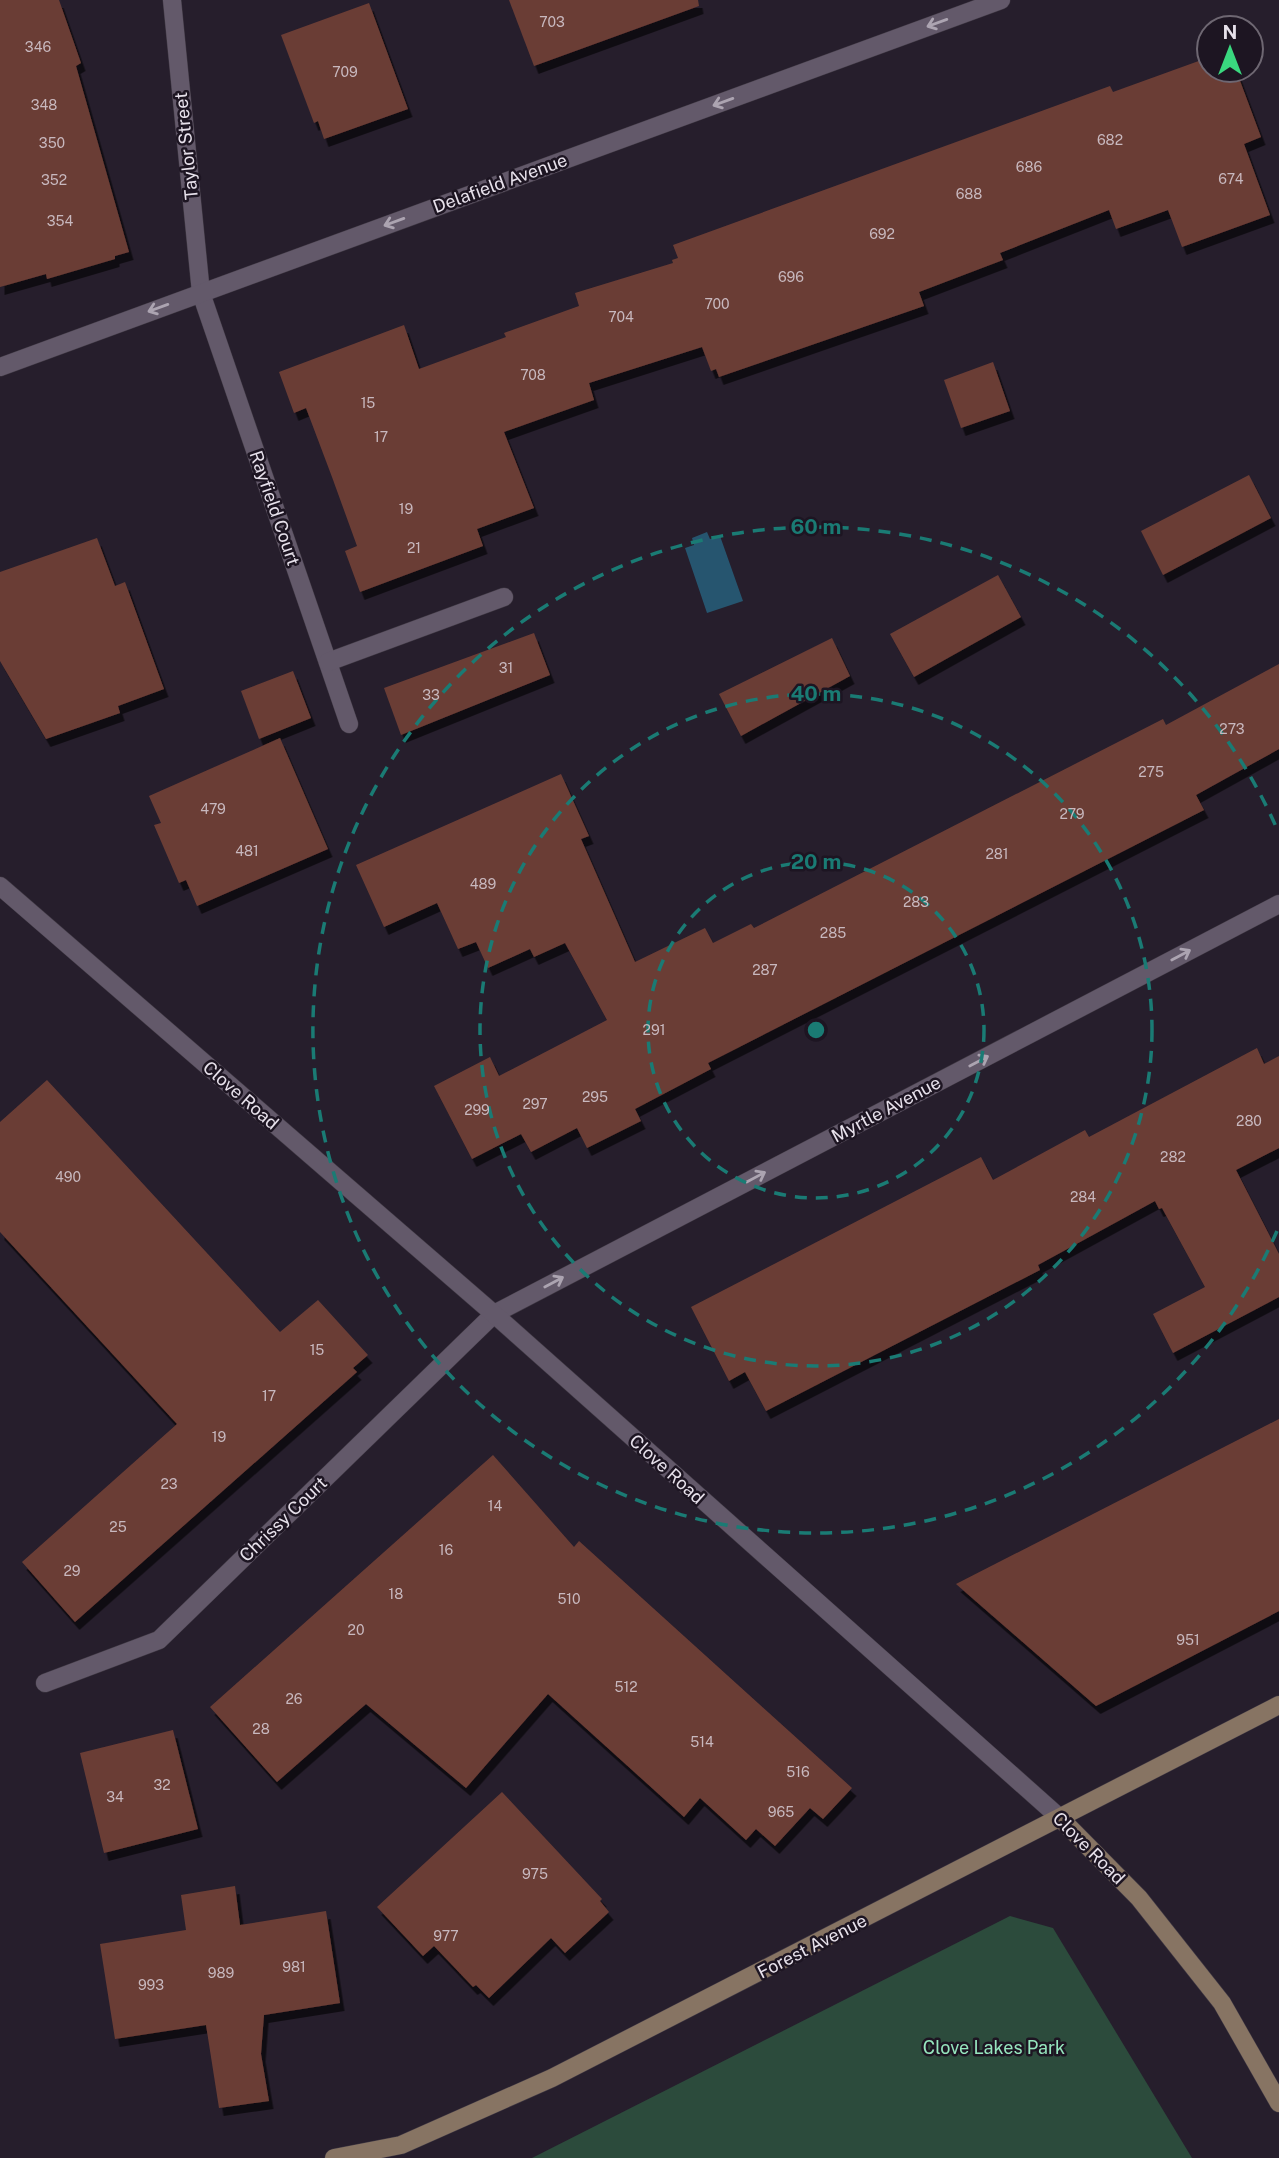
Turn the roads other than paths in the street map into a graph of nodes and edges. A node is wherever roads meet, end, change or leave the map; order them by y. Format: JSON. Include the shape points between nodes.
{"nodes":[{"id":1,"x":172,"y":0,"type":"edge"},
{"id":2,"x":1001,"y":0,"type":"edge"},
{"id":3,"x":201,"y":293,"type":"junction"},
{"id":4,"x":0,"y":367,"type":"edge"},
{"id":5,"x":504,"y":597,"type":"dead end"},
{"id":6,"x":328,"y":662,"type":"junction"},
{"id":7,"x":349,"y":724,"type":"dead end"},
{"id":8,"x":0,"y":886,"type":"edge"},
{"id":9,"x":1279,"y":904,"type":"edge"},
{"id":10,"x":494,"y":1314,"type":"junction"},
{"id":11,"x":45,"y":1683,"type":"dead end"},
{"id":12,"x":1279,"y":1705,"type":"edge"},
{"id":13,"x":1060,"y":1818,"type":"junction"},
{"id":14,"x":1279,"y":2102,"type":"edge"},
{"id":15,"x":334,"y":2158,"type":"edge"}],
"edges":[{"from":1,"to":3,"type":"street","name":"Taylor Street"},
{"from":2,"to":3,"type":"street","name":"Delafield Avenue","one_way":true},
{"from":3,"to":4,"type":"street","name":"Delafield Avenue","one_way":true},
{"from":3,"to":6,"type":"street","name":"Rayfield Court"},
{"from":5,"to":6,"type":"street"},
{"from":6,"to":7,"type":"street","name":"Rayfield Court"},
{"from":8,"to":10,"type":"street","name":"Clove Road"},
{"from":10,"to":9,"type":"street","name":"Myrtle Avenue","one_way":true},
{"from":10,"to":11,"type":"street","name":"Chrissy Court","via":[[159,1640]]},
{"from":10,"to":13,"type":"street","name":"Clove Road"},
{"from":12,"to":13,"type":"main road","name":"Forest Avenue"},
{"from":13,"to":14,"type":"main road","name":"Clove Road","via":[[1139,1898],[1214,1992]]},
{"from":13,"to":15,"type":"main road","name":"Forest Avenue","via":[[552,2078],[401,2145]]}]}
